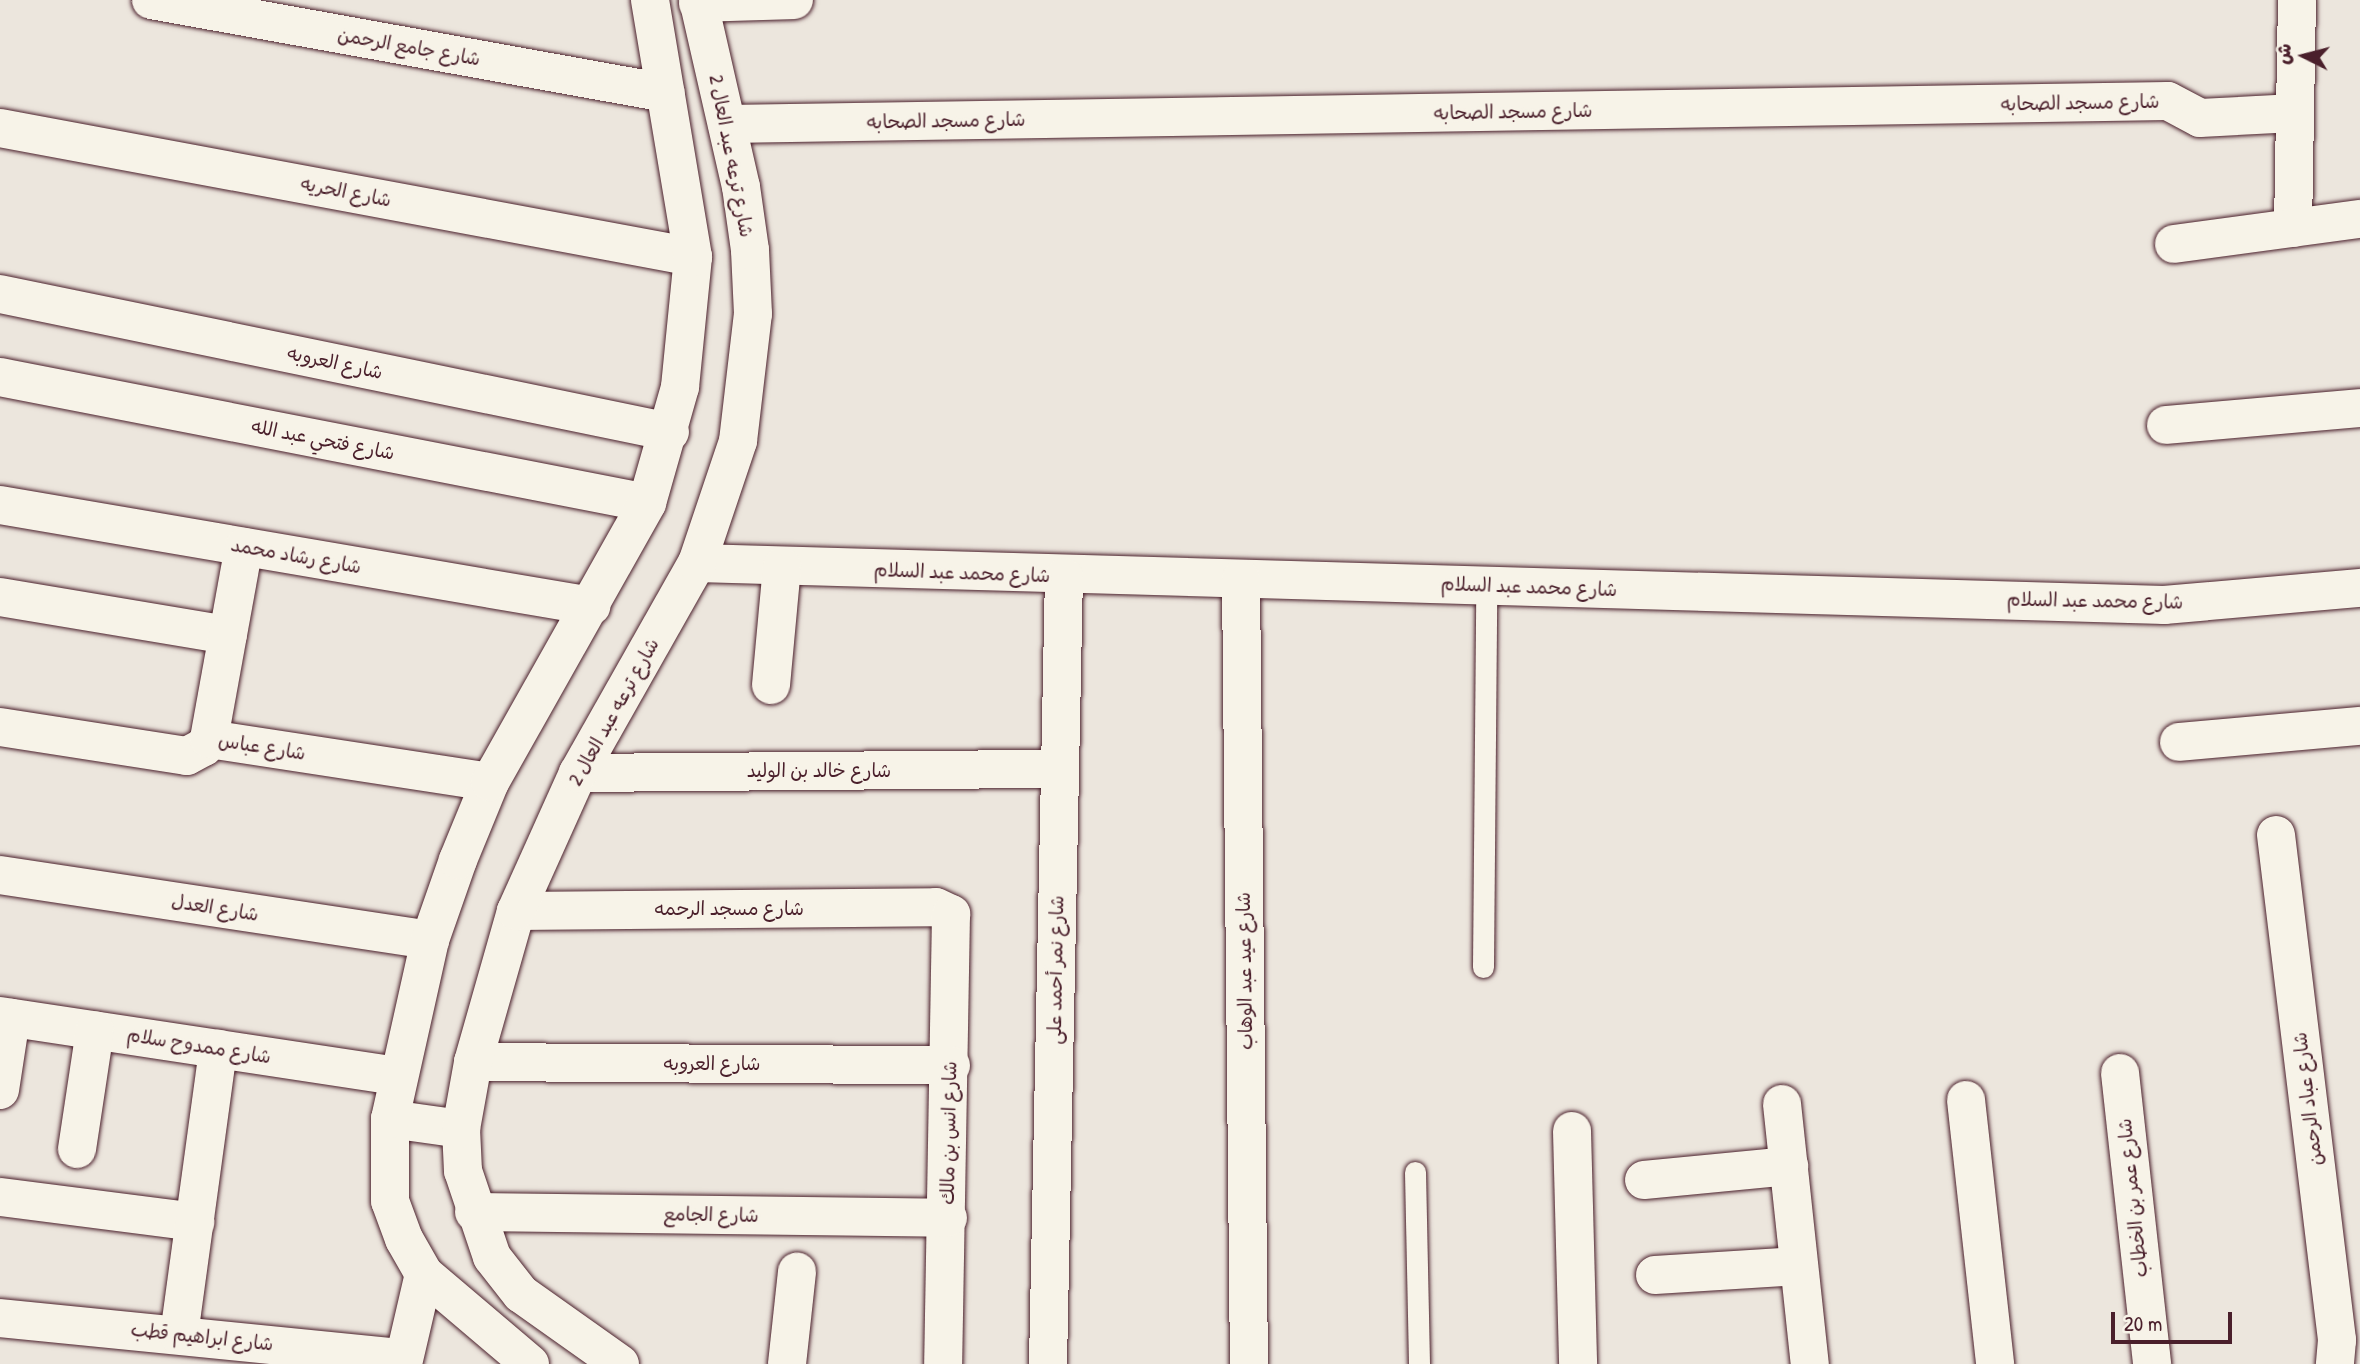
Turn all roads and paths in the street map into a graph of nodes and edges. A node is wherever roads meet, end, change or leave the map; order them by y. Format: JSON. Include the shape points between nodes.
{"nodes":[{"id":1,"x":151,"y":0,"type":"edge"},
{"id":2,"x":650,"y":0,"type":"edge"},
{"id":3,"x":794,"y":0,"type":"edge"},
{"id":4,"x":2297,"y":0,"type":"edge"},
{"id":5,"x":698,"y":1,"type":"edge"},
{"id":6,"x":666,"y":93,"type":"junction"},
{"id":7,"x":2295,"y":113,"type":"junction"},
{"id":8,"x":727,"y":124,"type":"junction"},
{"id":9,"x":0,"y":128,"type":"edge"},
{"id":10,"x":2360,"y":219,"type":"edge"},
{"id":11,"x":2293,"y":228,"type":"junction"},
{"id":12,"x":2174,"y":244,"type":"dead end"},
{"id":13,"x":693,"y":257,"type":"junction"},
{"id":14,"x":0,"y":295,"type":"edge"},
{"id":15,"x":0,"y":377,"type":"edge"},
{"id":16,"x":2360,"y":408,"type":"edge"},
{"id":17,"x":2166,"y":425,"type":"dead end"},
{"id":18,"x":670,"y":432,"type":"junction"},
{"id":19,"x":646,"y":503,"type":"junction"},
{"id":20,"x":0,"y":505,"type":"edge"},
{"id":21,"x":244,"y":547,"type":"junction"},
{"id":22,"x":697,"y":563,"type":"junction"},
{"id":23,"x":782,"y":566,"type":"junction"},
{"id":24,"x":1064,"y":577,"type":"junction"},
{"id":25,"x":1241,"y":579,"type":"junction"},
{"id":26,"x":1486,"y":586,"type":"junction"},
{"id":27,"x":2360,"y":588,"type":"edge"},
{"id":28,"x":0,"y":597,"type":"edge"},
{"id":29,"x":591,"y":607,"type":"junction"},
{"id":30,"x":228,"y":635,"type":"junction"},
{"id":31,"x":771,"y":685,"type":"dead end"},
{"id":32,"x":2360,"y":726,"type":"edge"},
{"id":33,"x":0,"y":727,"type":"edge"},
{"id":34,"x":209,"y":739,"type":"junction"},
{"id":35,"x":2179,"y":742,"type":"dead end"},
{"id":36,"x":1060,"y":769,"type":"junction"},
{"id":37,"x":578,"y":773,"type":"junction"},
{"id":38,"x":490,"y":782,"type":"junction"},
{"id":39,"x":2276,"y":835,"type":"dead end"},
{"id":40,"x":0,"y":875,"type":"edge"},
{"id":41,"x":942,"y":908,"type":"joint"},
{"id":42,"x":516,"y":911,"type":"junction"},
{"id":43,"x":430,"y":940,"type":"junction"},
{"id":44,"x":1483,"y":967,"type":"dead end"},
{"id":45,"x":5,"y":1017,"type":"edge"},
{"id":46,"x":94,"y":1030,"type":"junction"},
{"id":47,"x":218,"y":1049,"type":"junction"},
{"id":48,"x":473,"y":1062,"type":"junction"},
{"id":49,"x":951,"y":1065,"type":"junction"},
{"id":50,"x":2120,"y":1073,"type":"dead end"},
{"id":51,"x":398,"y":1076,"type":"junction"},
{"id":52,"x":0,"y":1090,"type":"edge"},
{"id":53,"x":1966,"y":1100,"type":"dead end"},
{"id":54,"x":1782,"y":1104,"type":"dead end"},
{"id":55,"x":390,"y":1119,"type":"junction"},
{"id":56,"x":461,"y":1129,"type":"junction"},
{"id":57,"x":1572,"y":1131,"type":"dead end"},
{"id":58,"x":77,"y":1149,"type":"dead end"},
{"id":59,"x":1789,"y":1166,"type":"junction"},
{"id":60,"x":1415,"y":1172,"type":"dead end"},
{"id":61,"x":1644,"y":1180,"type":"dead end"},
{"id":62,"x":0,"y":1197,"type":"edge"},
{"id":63,"x":474,"y":1212,"type":"junction"},
{"id":64,"x":948,"y":1218,"type":"junction"},
{"id":65,"x":195,"y":1222,"type":"junction"},
{"id":66,"x":1799,"y":1266,"type":"junction"},
{"id":67,"x":797,"y":1272,"type":"dead end"},
{"id":68,"x":424,"y":1274,"type":"junction"},
{"id":69,"x":1655,"y":1275,"type":"dead end"},
{"id":70,"x":0,"y":1318,"type":"edge"},
{"id":71,"x":179,"y":1335,"type":"junction"},
{"id":72,"x":2344,"y":1353,"type":"edge"},
{"id":73,"x":513,"y":1358,"type":"edge"},
{"id":74,"x":403,"y":1361,"type":"edge"},
{"id":75,"x":620,"y":1364,"type":"edge"},
{"id":76,"x":788,"y":1364,"type":"edge"},
{"id":77,"x":943,"y":1364,"type":"edge"},
{"id":78,"x":1048,"y":1364,"type":"edge"},
{"id":79,"x":1249,"y":1364,"type":"edge"},
{"id":80,"x":1419,"y":1364,"type":"edge"},
{"id":81,"x":1577,"y":1364,"type":"edge"},
{"id":82,"x":1810,"y":1364,"type":"edge"},
{"id":83,"x":1995,"y":1364,"type":"edge"},
{"id":84,"x":2152,"y":1364,"type":"edge"}],
"edges":[{"from":1,"to":6,"type":"street","name":"شارع جامع الرحمن"},
{"from":2,"to":6,"type":"street"},
{"from":3,"to":5,"type":"street"},
{"from":4,"to":7,"type":"street"},
{"from":5,"to":8,"type":"street","name":"شارع ترعه عبد العال 2"},
{"from":6,"to":13,"type":"street"},
{"from":7,"to":8,"type":"street","name":"شارع مسجد الصحابه","via":[[2200,118],[2168,101]]},
{"from":7,"to":11,"type":"street"},
{"from":8,"to":22,"type":"street","name":"شارع ترعه عبد العال 2","via":[[750,250],[749,379],[724,491]]},
{"from":9,"to":13,"type":"street","name":"شارع الحريه"},
{"from":10,"to":11,"type":"street"},
{"from":11,"to":12,"type":"street"},
{"from":13,"to":18,"type":"street","via":[[688,335]]},
{"from":14,"to":18,"type":"street","name":"شارع العروبه"},
{"from":15,"to":19,"type":"street","name":"شارع فتحي عبد الله"},
{"from":16,"to":17,"type":"street"},
{"from":18,"to":19,"type":"street"},
{"from":19,"to":29,"type":"street"},
{"from":20,"to":21,"type":"street","name":"شارع رشاد محمد"},
{"from":21,"to":29,"type":"street","name":"شارع رشاد محمد"},
{"from":21,"to":30,"type":"street"},
{"from":22,"to":23,"type":"street","name":"شارع محمد عبد السلام"},
{"from":22,"to":37,"type":"street","name":"شارع ترعه عبد العال 2"},
{"from":23,"to":24,"type":"street","name":"شارع محمد عبد السلام"},
{"from":23,"to":31,"type":"street"},
{"from":24,"to":25,"type":"street","name":"شارع محمد عبد السلام"},
{"from":24,"to":36,"type":"street","name":"شارع نمر أحمد على"},
{"from":25,"to":26,"type":"street","name":"شارع محمد عبد السلام"},
{"from":25,"to":79,"type":"street","name":"شارع عيد عبد الوهاب"},
{"from":26,"to":27,"type":"street","name":"شارع محمد عبد السلام","via":[[2164,605]]},
{"from":26,"to":44,"type":"lane"},
{"from":28,"to":30,"type":"street"},
{"from":29,"to":38,"type":"street"},
{"from":30,"to":34,"type":"street"},
{"from":32,"to":35,"type":"street"},
{"from":33,"to":34,"type":"street","name":"شارع عباس","via":[[187,756]]},
{"from":34,"to":38,"type":"street","name":"شارع عباس"},
{"from":36,"to":37,"type":"street","name":"شارع خالد بن الوليد"},
{"from":36,"to":78,"type":"street","name":"شارع نمر أحمد على"},
{"from":37,"to":42,"type":"street","name":"شارع ترعه عبد العال 2"},
{"from":38,"to":43,"type":"street"},
{"from":39,"to":72,"type":"street","name":"شارع عباد الرحمن"},
{"from":40,"to":43,"type":"street","name":"شارع العدل"},
{"from":41,"to":42,"type":"street","name":"شارع مسجد الرحمه"},
{"from":41,"to":49,"type":"street","name":"شارع انس بن مالك","via":[[954,919]]},
{"from":42,"to":48,"type":"street","name":"شارع ترعه عبد العال 2"},
{"from":43,"to":51,"type":"street"},
{"from":45,"to":46,"type":"street","name":"شارع ممدوح سلام"},
{"from":45,"to":52,"type":"street"},
{"from":46,"to":47,"type":"street","name":"شارع ممدوح سلام"},
{"from":46,"to":58,"type":"street"},
{"from":47,"to":51,"type":"street","name":"شارع ممدوح سلام"},
{"from":47,"to":65,"type":"street"},
{"from":48,"to":49,"type":"street","name":"شارع العروبه"},
{"from":48,"to":56,"type":"street","name":"شارع ترعه عبد العال 2"},
{"from":49,"to":64,"type":"street","name":"شارع انس بن مالك"},
{"from":50,"to":84,"type":"street","name":"شارع عمر بن الخطاب"},
{"from":51,"to":55,"type":"street"},
{"from":53,"to":83,"type":"street"},
{"from":54,"to":59,"type":"street"},
{"from":55,"to":56,"type":"street"},
{"from":55,"to":68,"type":"street","via":[[390,1201]]},
{"from":56,"to":63,"type":"street","name":"شارع ترعه عبد العال 2","via":[[463,1171]]},
{"from":57,"to":81,"type":"street"},
{"from":59,"to":61,"type":"street"},
{"from":59,"to":66,"type":"street"},
{"from":60,"to":80,"type":"lane"},
{"from":62,"to":65,"type":"street"},
{"from":63,"to":64,"type":"street","name":"شارع الجامع"},
{"from":63,"to":75,"type":"street","name":"شارع ترعه عبد العال 2","via":[[492,1258],[521,1294]]},
{"from":64,"to":77,"type":"street","name":"شارع انس بن مالك"},
{"from":65,"to":71,"type":"street"},
{"from":66,"to":69,"type":"street"},
{"from":66,"to":82,"type":"street"},
{"from":67,"to":76,"type":"street"},
{"from":68,"to":73,"type":"street"},
{"from":68,"to":74,"type":"street"},
{"from":70,"to":71,"type":"street","name":"شارع ابراهيم قطب"},
{"from":71,"to":74,"type":"street","name":"شارع ابراهيم قطب"}]}
